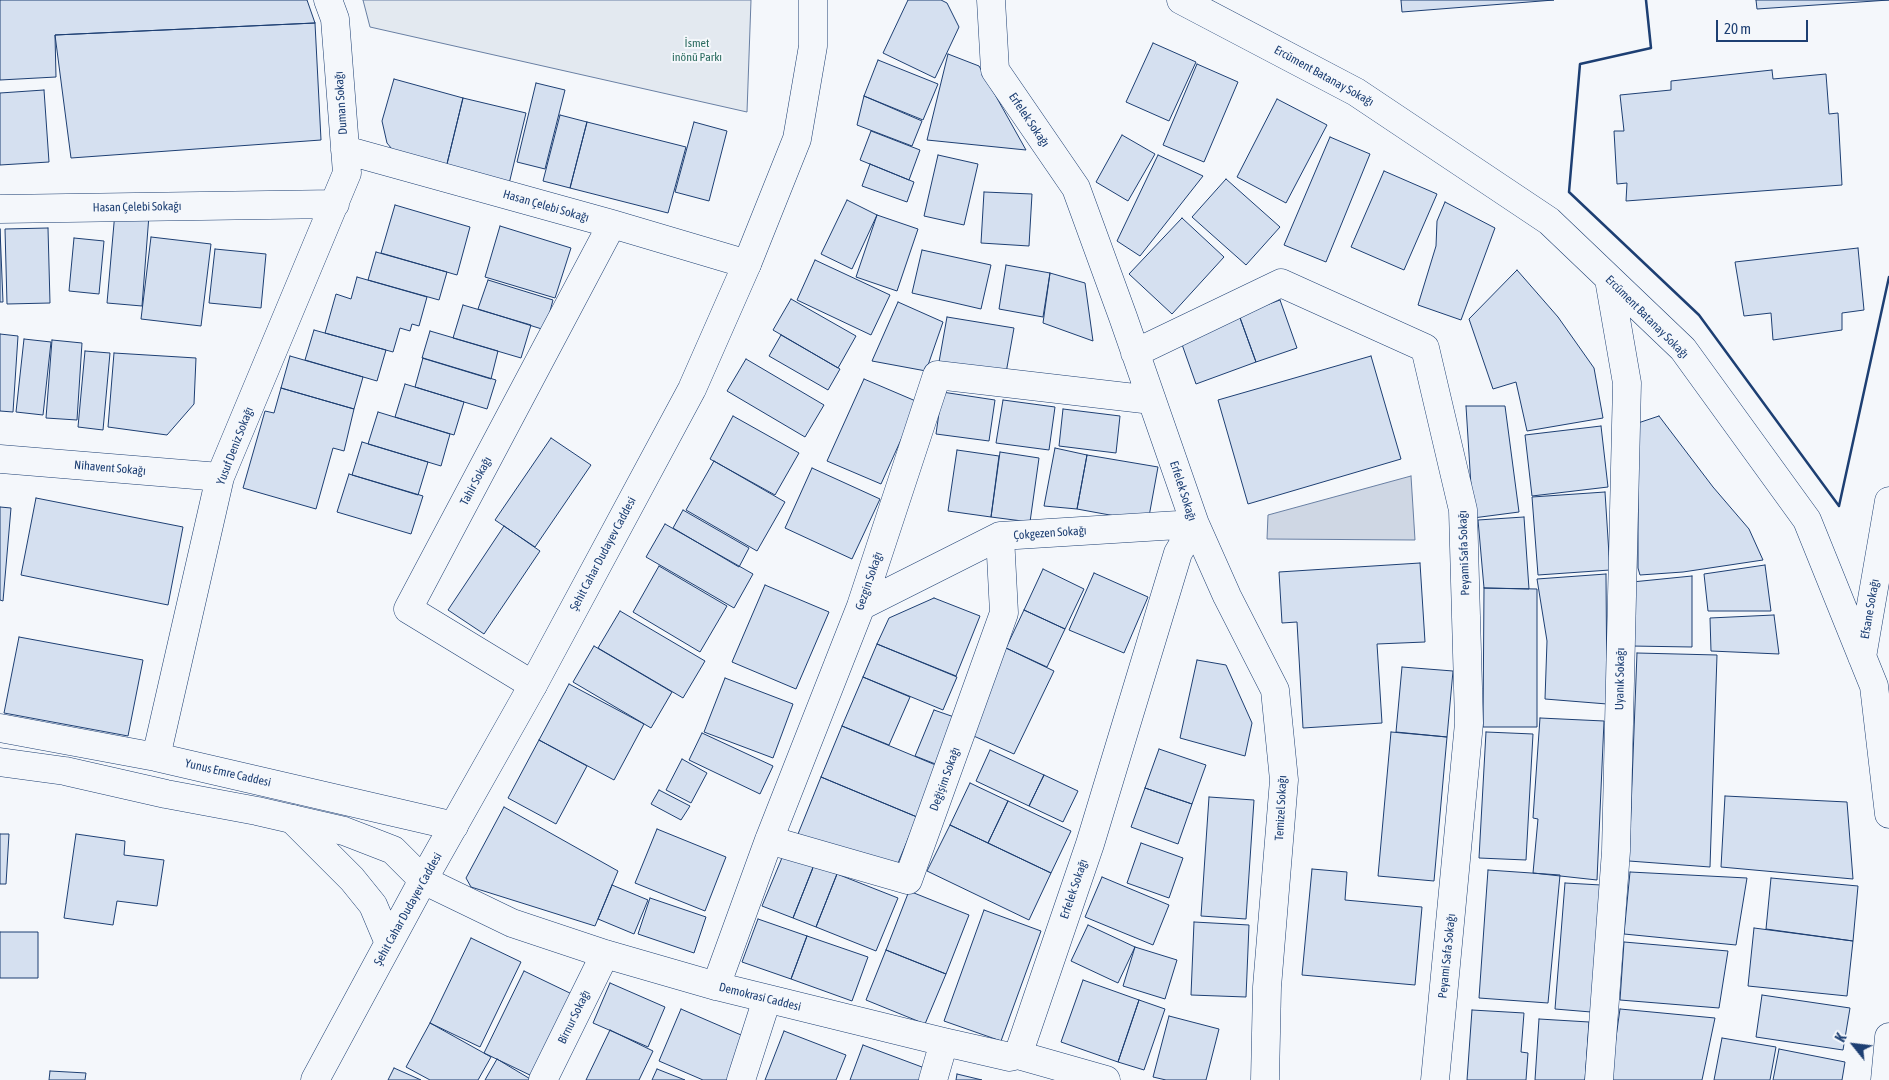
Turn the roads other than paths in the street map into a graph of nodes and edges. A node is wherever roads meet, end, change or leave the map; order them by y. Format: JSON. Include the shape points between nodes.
{"nodes":[{"id":1,"x":328,"y":0,"type":"edge"},
{"id":2,"x":813,"y":0,"type":"edge"},
{"id":3,"x":991,"y":0,"type":"edge"},
{"id":4,"x":1181,"y":0,"type":"edge"},
{"id":5,"x":345,"y":150,"type":"junction"},
{"id":6,"x":335,"y":204,"type":"junction"},
{"id":7,"x":0,"y":209,"type":"edge"},
{"id":8,"x":612,"y":224,"type":"junction"},
{"id":9,"x":747,"y":264,"type":"junction"},
{"id":10,"x":1609,"y":278,"type":"junction"},
{"id":11,"x":1135,"y":353,"type":"junction"},
{"id":12,"x":1152,"y":400,"type":"junction"},
{"id":13,"x":0,"y":459,"type":"edge"},
{"id":14,"x":220,"y":477,"type":"junction"},
{"id":15,"x":1889,"y":501,"type":"edge"},
{"id":16,"x":1195,"y":524,"type":"junction"},
{"id":17,"x":1000,"y":536,"type":"junction"},
{"id":18,"x":861,"y":606,"type":"junction"},
{"id":19,"x":1862,"y":657,"type":"junction"},
{"id":20,"x":533,"y":685,"type":"junction"},
{"id":21,"x":0,"y":728,"type":"edge"},
{"id":22,"x":156,"y":757,"type":"junction"},
{"id":23,"x":0,"y":762,"type":"edge"},
{"id":24,"x":1889,"y":814,"type":"edge"},
{"id":25,"x":292,"y":819,"type":"junction"},
{"id":26,"x":454,"y":826,"type":"junction"},
{"id":27,"x":769,"y":840,"type":"junction"},
{"id":28,"x":423,"y":880,"type":"junction"},
{"id":29,"x":389,"y":944,"type":"junction"},
{"id":30,"x":605,"y":954,"type":"junction"},
{"id":31,"x":716,"y":986,"type":"junction"},
{"id":32,"x":767,"y":999,"type":"junction"},
{"id":33,"x":1889,"y":1037,"type":"edge"},
{"id":34,"x":944,"y":1042,"type":"junction"},
{"id":35,"x":1018,"y":1055,"type":"junction"},
{"id":36,"x":315,"y":1080,"type":"edge"},
{"id":37,"x":543,"y":1080,"type":"edge"},
{"id":38,"x":741,"y":1080,"type":"edge"},
{"id":39,"x":932,"y":1080,"type":"edge"},
{"id":40,"x":1106,"y":1080,"type":"edge"},
{"id":41,"x":1266,"y":1080,"type":"edge"},
{"id":42,"x":1435,"y":1080,"type":"edge"},
{"id":43,"x":1599,"y":1080,"type":"edge"},
{"id":44,"x":1885,"y":1080,"type":"edge"}],
"edges":[{"from":1,"to":5,"type":"street","name":"Duman Sokağı","via":[[335,19]]},
{"from":2,"to":9,"type":"street","name":"Şehit Cahar Dudayev Caddesi","via":[[813,46],[797,139]]},
{"from":3,"to":11,"type":"street","name":"Erfelek Sokağı","via":[[995,70],[1076,188]]},
{"from":4,"to":10,"type":"street","name":"Ercüment Batanay Sokağı","via":[[1356,92],[1550,222]]},
{"from":5,"to":6,"type":"street","name":"Duman Sokağı","via":[[347,173]]},
{"from":5,"to":8,"type":"street","name":"Hasan Çelebi Sokağı"},
{"from":6,"to":7,"type":"street","name":"Hasan Çelebi Sokağı"},
{"from":6,"to":14,"type":"street","name":"Yusuf Deniz Sokağı"},
{"from":8,"to":9,"type":"street","name":"Hasan Çelebi Sokağı"},
{"from":8,"to":20,"type":"street","name":"Tahir Sokağı","via":[[408,609]]},
{"from":9,"to":20,"type":"street","name":"Şehit Cahar Dudayev Caddesi","via":[[692,389]]},
{"from":10,"to":19,"type":"street","name":"Ercüment Batanay Sokağı","via":[[1682,349],[1807,520]]},
{"from":10,"to":43,"type":"street","name":"Uyanık Sokağı","via":[[1627,383],[1616,851]]},
{"from":11,"to":12,"type":"street","name":"Erfelek Sokağı"},
{"from":11,"to":42,"type":"street","name":"Peyami Safa Sokağı","via":[[1281,283],[1425,348],[1463,510],[1469,723]]},
{"from":12,"to":16,"type":"street","name":"Erfelek Sokağı"},
{"from":12,"to":18,"type":"street","name":"Gezgin Sokağı","via":[[937,376]]},
{"from":13,"to":14,"type":"street","name":"Nihavent Sokağı"},
{"from":14,"to":22,"type":"street","name":"Yusuf Deniz Sokağı"},
{"from":15,"to":19,"type":"street","name":"Efsane Sokağı"},
{"from":16,"to":17,"type":"street","name":"Çokgezen Sokağı"},
{"from":16,"to":35,"type":"street","name":"Erfelek Sokağı","via":[[1178,553],[1090,844]]},
{"from":16,"to":41,"type":"street","name":"Temizel Sokağı","via":[[1275,690],[1284,780],[1267,987]]},
{"from":17,"to":18,"type":"street","name":"Çokgezen Sokağı"},
{"from":17,"to":27,"type":"street","name":"Değişim Sokağı","via":[[1004,613],[908,880]]},
{"from":18,"to":27,"type":"street","name":"Gezgin Sokağı"},
{"from":19,"to":24,"type":"street","name":"Ercüment Batanay Sokağı","via":[[1874,686]]},
{"from":20,"to":26,"type":"street","name":"Şehit Cahar Dudayev Caddesi"},
{"from":21,"to":22,"type":"street","name":"Yunus Emre Caddesi"},
{"from":22,"to":26,"type":"street","name":"Yunus Emre Caddesi"},
{"from":23,"to":25,"type":"street","via":[[65,772]]},
{"from":25,"to":28,"type":"street","via":[[344,831],[393,850]]},
{"from":25,"to":29,"type":"street","via":[[352,878],[373,905]]},
{"from":26,"to":28,"type":"street","name":"Şehit Cahar Dudayev Caddesi"},
{"from":27,"to":31,"type":"street","name":"Gezgin Sokağı"},
{"from":28,"to":29,"type":"street","name":"Şehit Cahar Dudayev Caddesi"},
{"from":28,"to":30,"type":"street","name":"Demokrasi Caddesi","via":[[512,923]]},
{"from":29,"to":36,"type":"street","name":"Şehit Cahar Dudayev Caddesi"},
{"from":30,"to":31,"type":"street","name":"Demokrasi Caddesi"},
{"from":30,"to":37,"type":"street","name":"Birnur Sokağı"},
{"from":31,"to":32,"type":"street","name":"Demokrasi Caddesi"},
{"from":32,"to":34,"type":"street","name":"Demokrasi Caddesi"},
{"from":32,"to":38,"type":"street"},
{"from":33,"to":44,"type":"street"},
{"from":34,"to":35,"type":"street","name":"Demokrasi Caddesi","via":[[1010,1057]]},
{"from":34,"to":39,"type":"street"},
{"from":35,"to":40,"type":"street","name":"Demokrasi Caddesi"}]}
